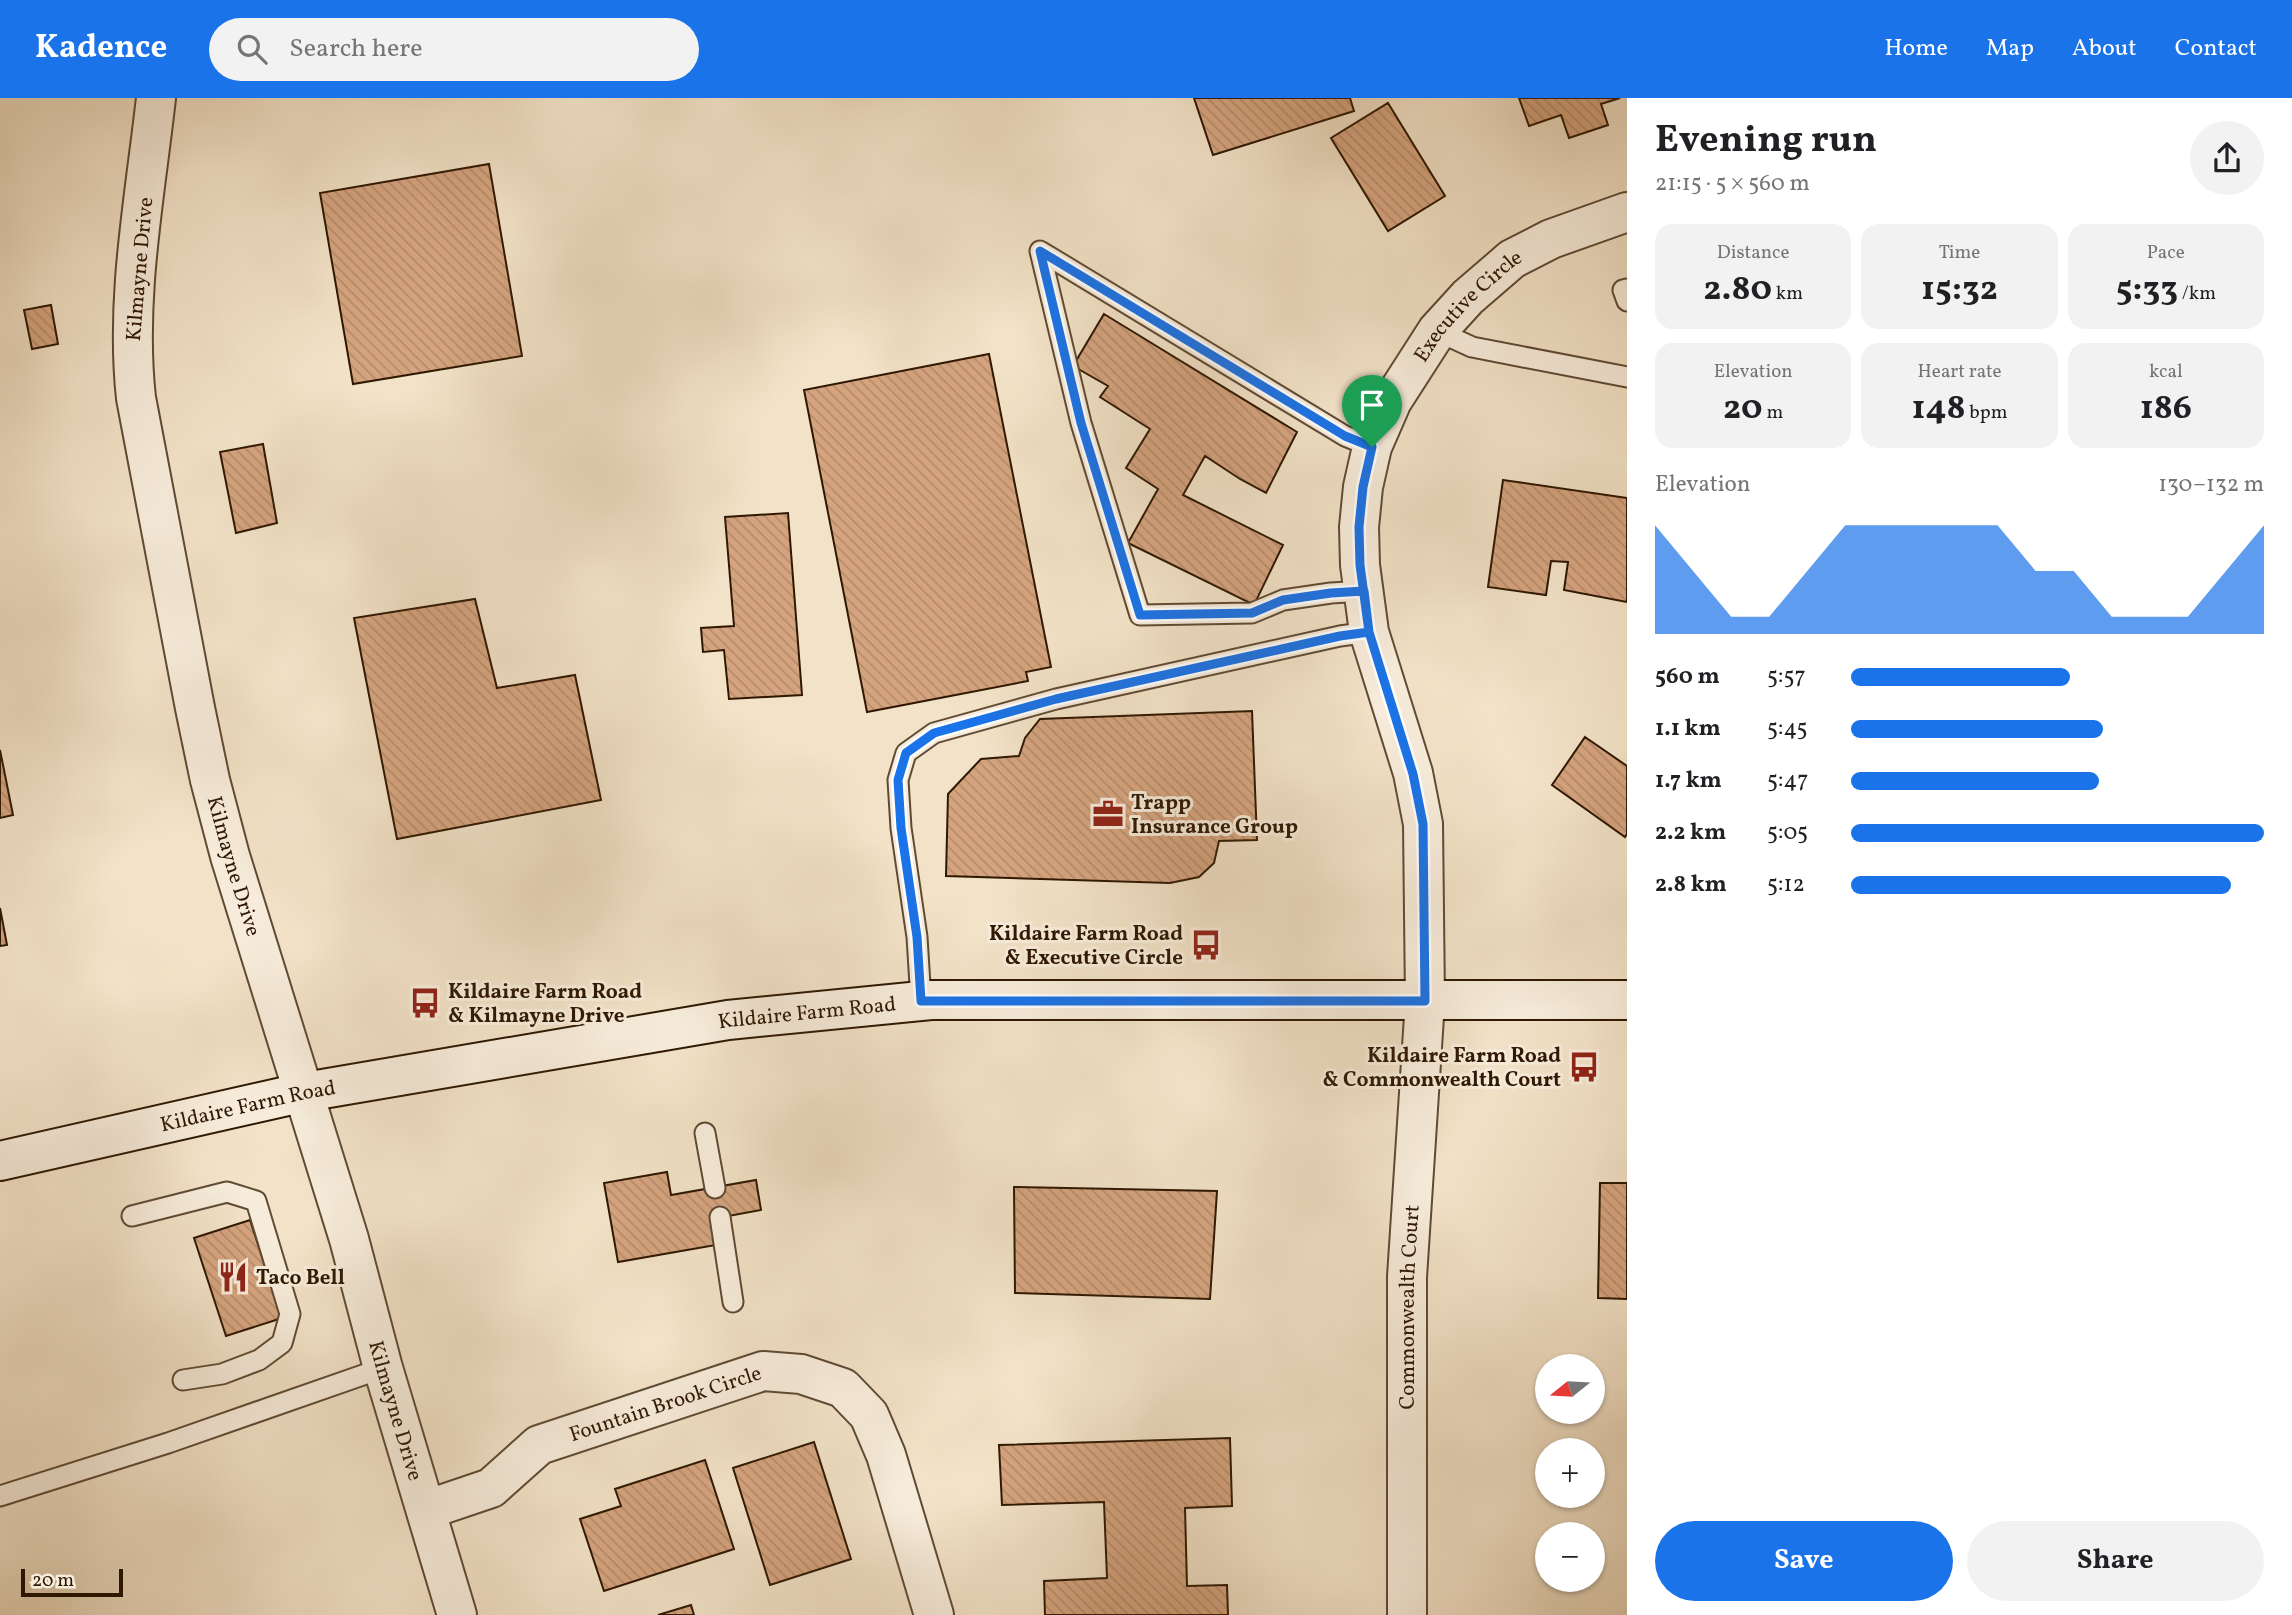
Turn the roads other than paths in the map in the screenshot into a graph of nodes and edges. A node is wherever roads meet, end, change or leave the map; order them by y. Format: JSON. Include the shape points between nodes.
{"nodes":[{"id":1,"x":156,"y":98,"type":"edge"},
{"id":2,"x":1627,"y":212,"type":"edge"},
{"id":3,"x":1627,"y":289,"type":"edge"},
{"id":4,"x":1627,"y":301,"type":"edge"},
{"id":5,"x":1437,"y":331,"type":"junction"},
{"id":6,"x":1627,"y":377,"type":"edge"},
{"id":7,"x":1372,"y":447,"type":"junction"},
{"id":8,"x":1364,"y":591,"type":"junction"},
{"id":9,"x":1369,"y":632,"type":"junction"},
{"id":10,"x":1627,"y":1000,"type":"edge"},
{"id":11,"x":921,"y":1001,"type":"junction"},
{"id":12,"x":1425,"y":1001,"type":"junction"},
{"id":13,"x":305,"y":1092,"type":"junction"},
{"id":14,"x":705,"y":1133,"type":"dead end"},
{"id":15,"x":0,"y":1161,"type":"edge"},
{"id":16,"x":715,"y":1188,"type":"dead end"},
{"id":17,"x":132,"y":1216,"type":"dead end"},
{"id":18,"x":720,"y":1217,"type":"dead end"},
{"id":19,"x":733,"y":1302,"type":"dead end"},
{"id":20,"x":383,"y":1368,"type":"junction"},
{"id":21,"x":183,"y":1380,"type":"dead end"},
{"id":22,"x":0,"y":1496,"type":"edge"},
{"id":23,"x":426,"y":1510,"type":"junction"},
{"id":24,"x":457,"y":1615,"type":"edge"},
{"id":25,"x":934,"y":1615,"type":"edge"},
{"id":26,"x":1407,"y":1615,"type":"edge"}],
"edges":[{"from":1,"to":13,"type":"street","name":"Kilmayne Drive","via":[[132,318],[136,398],[210,780]]},
{"from":2,"to":5,"type":"street","name":"Executive Circle","via":[[1551,239],[1512,260]]},
{"from":3,"to":4,"type":"lane","via":[[1623,290]]},
{"from":5,"to":6,"type":"lane","via":[[1472,347]]},
{"from":5,"to":7,"type":"street","name":"Executive Circle","via":[[1392,401]]},
{"from":7,"to":8,"type":"street","name":"Executive Circle","via":[[1359,527]]},
{"from":7,"to":8,"type":"lane","via":[[1345,436],[1040,251],[1081,423],[1140,615],[1252,613],[1283,600]]},
{"from":8,"to":9,"type":"street","name":"Executive Circle"},
{"from":9,"to":11,"type":"lane","via":[[1056,699],[934,733],[906,753],[898,780]]},
{"from":9,"to":12,"type":"street","name":"Executive Circle","via":[[1413,774],[1423,824]]},
{"from":10,"to":12,"type":"street","name":"Kildaire Farm Road"},
{"from":11,"to":12,"type":"street","name":"Kildaire Farm Road"},
{"from":11,"to":13,"type":"street","name":"Kildaire Farm Road","via":[[728,1020]]},
{"from":12,"to":26,"type":"street","name":"Commonwealth Court","via":[[1407,1277]]},
{"from":13,"to":15,"type":"street","name":"Kildaire Farm Road"},
{"from":13,"to":20,"type":"street","name":"Kilmayne Drive"},
{"from":14,"to":16,"type":"lane"},
{"from":17,"to":21,"type":"lane","via":[[227,1192],[256,1201],[290,1314],[282,1343],[259,1360],[222,1374]]},
{"from":18,"to":19,"type":"lane"},
{"from":20,"to":22,"type":"lane"},
{"from":20,"to":23,"type":"street","name":"Kilmayne Drive"},
{"from":23,"to":24,"type":"street","name":"Kilmayne Drive"},
{"from":23,"to":25,"type":"street","name":"Fountain Brook Circle","via":[[491,1489],[539,1445],[763,1371],[801,1374],[844,1388],[869,1415],[886,1455]]}]}
